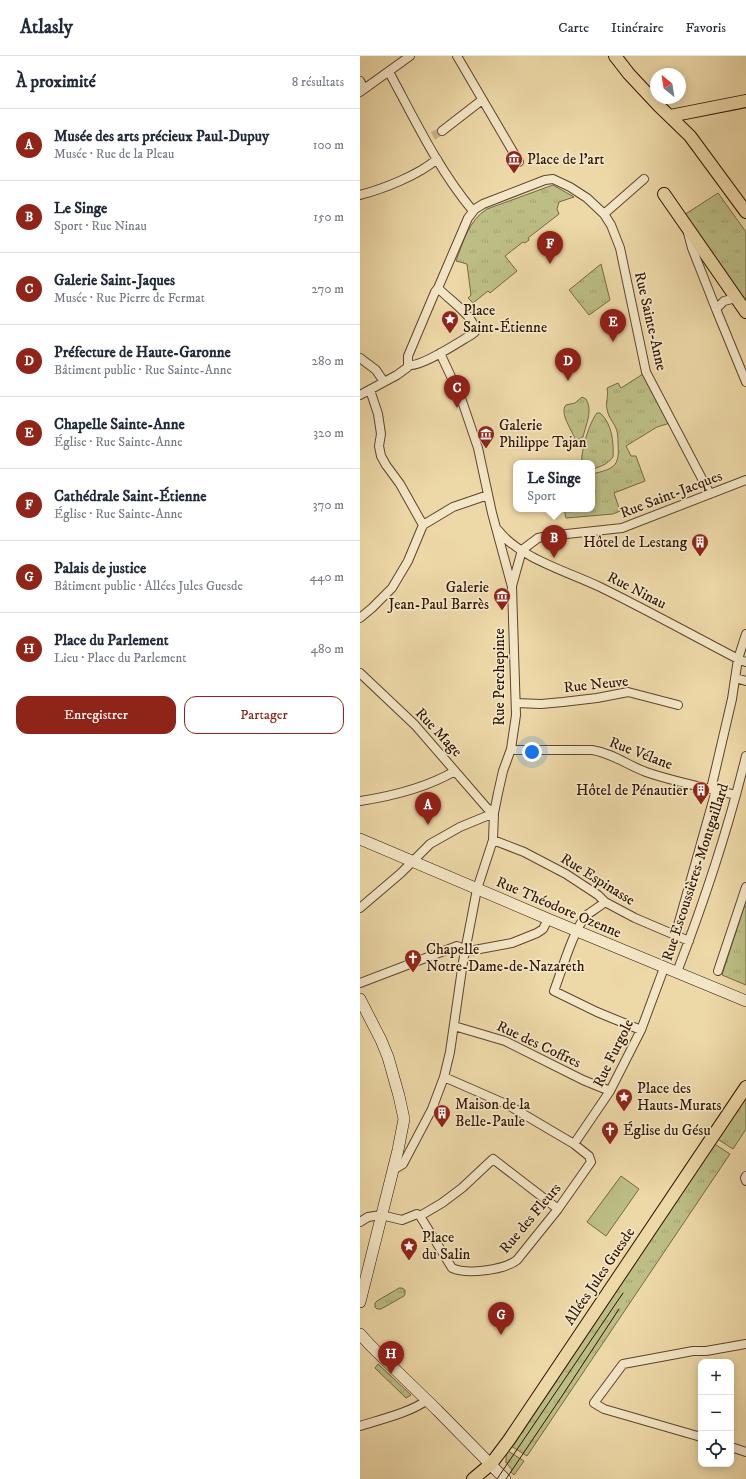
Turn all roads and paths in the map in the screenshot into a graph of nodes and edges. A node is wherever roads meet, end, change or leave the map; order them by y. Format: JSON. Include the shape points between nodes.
{"nodes":[{"id":1,"x":410,"y":56,"type":"edge"},
{"id":2,"x":457,"y":56,"type":"edge"},
{"id":3,"x":611,"y":56,"type":"edge"},
{"id":4,"x":615,"y":56,"type":"edge"},
{"id":5,"x":389,"y":72,"type":"junction"},
{"id":6,"x":361,"y":87,"type":"edge"},
{"id":7,"x":650,"y":97,"type":"edge"},
{"id":8,"x":650,"y":98,"type":"edge"},
{"id":9,"x":482,"y":100,"type":"junction"},
{"id":10,"x":746,"y":101,"type":"edge"},
{"id":11,"x":657,"y":104,"type":"edge"},
{"id":12,"x":670,"y":116,"type":"junction"},
{"id":13,"x":442,"y":131,"type":"tunnel mouth"},
{"id":14,"x":437,"y":159,"type":"junction"},
{"id":15,"x":519,"y":162,"type":"dead end"},
{"id":16,"x":644,"y":179,"type":"dead end"},
{"id":17,"x":664,"y":194,"type":"dead end"},
{"id":18,"x":360,"y":195,"type":"edge"},
{"id":19,"x":473,"y":211,"type":"junction"},
{"id":20,"x":746,"y":212,"type":"edge"},
{"id":21,"x":604,"y":214,"type":"junction"},
{"id":22,"x":686,"y":227,"type":"junction"},
{"id":23,"x":438,"y":288,"type":"junction"},
{"id":24,"x":736,"y":298,"type":"junction"},
{"id":25,"x":716,"y":309,"type":"junction"},
{"id":26,"x":746,"y":312,"type":"edge"},
{"id":27,"x":440,"y":353,"type":"junction"},
{"id":28,"x":360,"y":358,"type":"edge"},
{"id":29,"x":408,"y":363,"type":"junction"},
{"id":30,"x":385,"y":382,"type":"junction"},
{"id":31,"x":746,"y":382,"type":"edge"},
{"id":32,"x":370,"y":390,"type":"junction"},
{"id":33,"x":360,"y":395,"type":"edge"},
{"id":34,"x":742,"y":482,"type":"edge"},
{"id":35,"x":710,"y":494,"type":"junction"},
{"id":36,"x":488,"y":495,"type":"junction"},
{"id":37,"x":423,"y":526,"type":"junction"},
{"id":38,"x":496,"y":528,"type":"junction"},
{"id":39,"x":522,"y":550,"type":"junction"},
{"id":40,"x":512,"y":587,"type":"junction"},
{"id":41,"x":360,"y":618,"type":"edge"},
{"id":42,"x":746,"y":634,"type":"edge"},
{"id":43,"x":742,"y":660,"type":"edge"},
{"id":44,"x":360,"y":673,"type":"edge"},
{"id":45,"x":735,"y":678,"type":"junction"},
{"id":46,"x":746,"y":681,"type":"edge"},
{"id":47,"x":516,"y":703,"type":"junction"},
{"id":48,"x":678,"y":705,"type":"dead end"},
{"id":49,"x":511,"y":749,"type":"junction"},
{"id":50,"x":746,"y":756,"type":"edge"},
{"id":51,"x":455,"y":770,"type":"junction"},
{"id":52,"x":713,"y":790,"type":"junction"},
{"id":53,"x":498,"y":793,"type":"junction"},
{"id":54,"x":736,"y":795,"type":"junction"},
{"id":55,"x":481,"y":800,"type":"junction"},
{"id":56,"x":360,"y":801,"type":"edge"},
{"id":57,"x":494,"y":813,"type":"junction"},
{"id":58,"x":360,"y":839,"type":"edge"},
{"id":59,"x":492,"y":840,"type":"junction"},
{"id":60,"x":413,"y":861,"type":"junction"},
{"id":61,"x":746,"y":887,"type":"edge"},
{"id":62,"x":477,"y":889,"type":"junction"},
{"id":63,"x":605,"y":902,"type":"junction"},
{"id":64,"x":360,"y":908,"type":"edge"},
{"id":65,"x":548,"y":919,"type":"junction"},
{"id":66,"x":577,"y":931,"type":"junction"},
{"id":67,"x":675,"y":936,"type":"junction"},
{"id":68,"x":689,"y":941,"type":"junction"},
{"id":69,"x":465,"y":950,"type":"junction"},
{"id":70,"x":664,"y":968,"type":"junction"},
{"id":71,"x":718,"y":971,"type":"dead end"},
{"id":72,"x":677,"y":972,"type":"junction"},
{"id":73,"x":360,"y":983,"type":"edge"},
{"id":74,"x":360,"y":999,"type":"edge"},
{"id":75,"x":746,"y":1001,"type":"edge"},
{"id":76,"x":454,"y":1026,"type":"junction"},
{"id":77,"x":641,"y":1030,"type":"junction"},
{"id":78,"x":444,"y":1077,"type":"junction"},
{"id":79,"x":746,"y":1086,"type":"edge"},
{"id":80,"x":610,"y":1091,"type":"junction"},
{"id":81,"x":574,"y":1144,"type":"junction"},
{"id":82,"x":393,"y":1170,"type":"junction"},
{"id":83,"x":558,"y":1209,"type":"junction"},
{"id":84,"x":381,"y":1215,"type":"junction"},
{"id":85,"x":420,"y":1216,"type":"junction"},
{"id":86,"x":360,"y":1222,"type":"edge"},
{"id":87,"x":360,"y":1302,"type":"edge"},
{"id":88,"x":360,"y":1334,"type":"edge"},
{"id":89,"x":746,"y":1344,"type":"edge"},
{"id":90,"x":427,"y":1400,"type":"junction"},
{"id":91,"x":360,"y":1426,"type":"edge"},
{"id":92,"x":698,"y":1436,"type":"edge"},
{"id":93,"x":734,"y":1448,"type":"edge"},
{"id":94,"x":746,"y":1452,"type":"edge"},
{"id":95,"x":491,"y":1464,"type":"junction"},
{"id":96,"x":473,"y":1479,"type":"edge"},
{"id":97,"x":483,"y":1479,"type":"edge"},
{"id":98,"x":505,"y":1479,"type":"edge"}],
"edges":[{"from":1,"to":5,"type":"street"},
{"from":2,"to":9,"type":"street"},
{"from":3,"to":8,"type":"main road","via":[[637,87]]},
{"from":4,"to":7,"type":"main road"},
{"from":5,"to":6,"type":"street"},
{"from":5,"to":14,"type":"street","via":[[430,138]]},
{"from":9,"to":13,"type":"street"},
{"from":9,"to":15,"type":"street"},
{"from":10,"to":12,"type":"main road"},
{"from":11,"to":12,"type":"main road"},
{"from":12,"to":20,"type":"main road","via":[[690,136]]},
{"from":14,"to":18,"type":"street","via":[[427,167]]},
{"from":14,"to":19,"type":"street"},
{"from":16,"to":21,"type":"street"},
{"from":17,"to":22,"type":"main road"},
{"from":19,"to":21,"type":"street","name":"Rue Sainte-Anne","via":[[481,204],[545,180],[558,180],[587,198]]},
{"from":19,"to":23,"type":"street"},
{"from":21,"to":35,"type":"street","name":"Rue Sainte-Anne","via":[[620,248],[646,372]]},
{"from":22,"to":24,"type":"main road"},
{"from":22,"to":25,"type":"street"},
{"from":23,"to":27,"type":"street","via":[[462,309],[475,329],[471,335]]},
{"from":23,"to":29,"type":"street","via":[[438,294]]},
{"from":24,"to":25,"type":"street","via":[[724,301]]},
{"from":24,"to":26,"type":"main road"},
{"from":25,"to":31,"type":"street"},
{"from":27,"to":29,"type":"street","via":[[414,366]]},
{"from":27,"to":36,"type":"street","via":[[469,419]]},
{"from":28,"to":30,"type":"street","via":[[376,370]]},
{"from":29,"to":30,"type":"street","via":[[406,369]]},
{"from":30,"to":32,"type":"street"},
{"from":32,"to":33,"type":"street"},
{"from":32,"to":37,"type":"street","via":[[378,414],[381,456]]},
{"from":34,"to":35,"type":"street","name":"Rue Saint-Jacques"},
{"from":35,"to":39,"type":"street","name":"Rue Saint-Jacques","via":[[622,528],[538,538]]},
{"from":36,"to":37,"type":"street","via":[[453,507]]},
{"from":36,"to":38,"type":"street"},
{"from":37,"to":41,"type":"street","via":[[408,561],[392,588]]},
{"from":38,"to":39,"type":"street","name":"Rue Ninau"},
{"from":38,"to":40,"type":"street"},
{"from":39,"to":40,"type":"street"},
{"from":39,"to":43,"type":"street","name":"Rue Ninau"},
{"from":40,"to":47,"type":"street","name":"Rue Perchepinte"},
{"from":42,"to":43,"type":"street"},
{"from":43,"to":45,"type":"street"},
{"from":44,"to":51,"type":"street","name":"Rue Mage","via":[[415,725]]},
{"from":45,"to":46,"type":"street"},
{"from":45,"to":52,"type":"street"},
{"from":47,"to":48,"type":"street","name":"Rue Neuve","via":[[548,703],[628,692]]},
{"from":47,"to":49,"type":"street","name":"Rue Perchepinte"},
{"from":49,"to":52,"type":"street","name":"Rue Vélane","via":[[603,752],[644,771]]},
{"from":49,"to":53,"type":"street","name":"Rue Perchepinte"},
{"from":50,"to":54,"type":"street","name":"Rue Escoussières-Montgaillard"},
{"from":51,"to":55,"type":"street","name":"Rue Mage"},
{"from":51,"to":56,"type":"street","via":[[417,788]]},
{"from":52,"to":54,"type":"street","name":"Rue Vélane"},
{"from":52,"to":67,"type":"street"},
{"from":53,"to":55,"type":"street","via":[[486,801]]},
{"from":53,"to":57,"type":"street","name":"Rue Perchepinte"},
{"from":54,"to":68,"type":"street","name":"Rue Escoussières-Montgaillard"},
{"from":55,"to":57,"type":"street","name":"Rue Mage"},
{"from":57,"to":59,"type":"street","name":"Rue Perchepinte"},
{"from":57,"to":60,"type":"street","via":[[438,838]]},
{"from":58,"to":60,"type":"street","name":"Rue Théodore Ozenne"},
{"from":59,"to":62,"type":"street","name":"Rue Perchepinte"},
{"from":59,"to":63,"type":"street","name":"Rue Espinasse","via":[[524,852],[566,874]]},
{"from":60,"to":62,"type":"street","name":"Rue Théodore Ozenne"},
{"from":60,"to":64,"type":"street"},
{"from":61,"to":71,"type":"street"},
{"from":62,"to":65,"type":"street","name":"Rue Théodore Ozenne"},
{"from":62,"to":69,"type":"street","name":"Rue Perchepinte"},
{"from":63,"to":66,"type":"street","via":[[586,916]]},
{"from":63,"to":67,"type":"street","name":"Rue Espinasse"},
{"from":65,"to":66,"type":"street","name":"Rue Théodore Ozenne"},
{"from":65,"to":69,"type":"street","via":[[543,929],[522,940]]},
{"from":66,"to":70,"type":"street","name":"Rue Théodore Ozenne"},
{"from":66,"to":77,"type":"street","via":[[554,991]]},
{"from":67,"to":68,"type":"street","name":"Rue Espinasse"},
{"from":68,"to":72,"type":"street","name":"Rue Escoussières-Montgaillard"},
{"from":69,"to":73,"type":"street","via":[[457,946]]},
{"from":69,"to":76,"type":"street","name":"Rue Perchepinte"},
{"from":70,"to":72,"type":"street","name":"Rue Théodore Ozenne"},
{"from":70,"to":77,"type":"street","name":"Rue Furgole"},
{"from":72,"to":75,"type":"street","name":"Rue Théodore Ozenne"},
{"from":74,"to":82,"type":"street","via":[[388,1057],[404,1119]]},
{"from":76,"to":78,"type":"street","name":"Rue Perchepinte"},
{"from":76,"to":80,"type":"street","name":"Rue des Coffres","via":[[505,1041]]},
{"from":77,"to":80,"type":"street","name":"Rue Furgole"},
{"from":78,"to":81,"type":"street","via":[[508,1105]]},
{"from":78,"to":82,"type":"street","name":"Rue Perchepinte","via":[[432,1109],[403,1164]]},
{"from":79,"to":95,"type":"main road","name":"Allées Jules Guesde"},
{"from":80,"to":81,"type":"street","name":"Rue Furgole"},
{"from":81,"to":83,"type":"street","name":"Rue des Fleurs","via":[[589,1156],[591,1162]]},
{"from":82,"to":84,"type":"street"},
{"from":83,"to":85,"type":"street","via":[[493,1159],[462,1188]]},
{"from":83,"to":85,"type":"street","name":"Rue des Fleurs","via":[[511,1265],[474,1271],[458,1271],[452,1268]]},
{"from":84,"to":85,"type":"street","via":[[402,1220],[417,1214]]},
{"from":84,"to":86,"type":"street","via":[[368,1217]]},
{"from":84,"to":87,"type":"street"},
{"from":88,"to":90,"type":"street"},
{"from":89,"to":92,"type":"street","via":[[623,1364],[594,1404]]},
{"from":90,"to":91,"type":"street"},
{"from":90,"to":95,"type":"street"},
{"from":93,"to":94,"type":"street"},
{"from":95,"to":96,"type":"main road","name":"Allées Jules Guesde"},
{"from":95,"to":97,"type":"main road"},
{"from":95,"to":98,"type":"street"}]}
